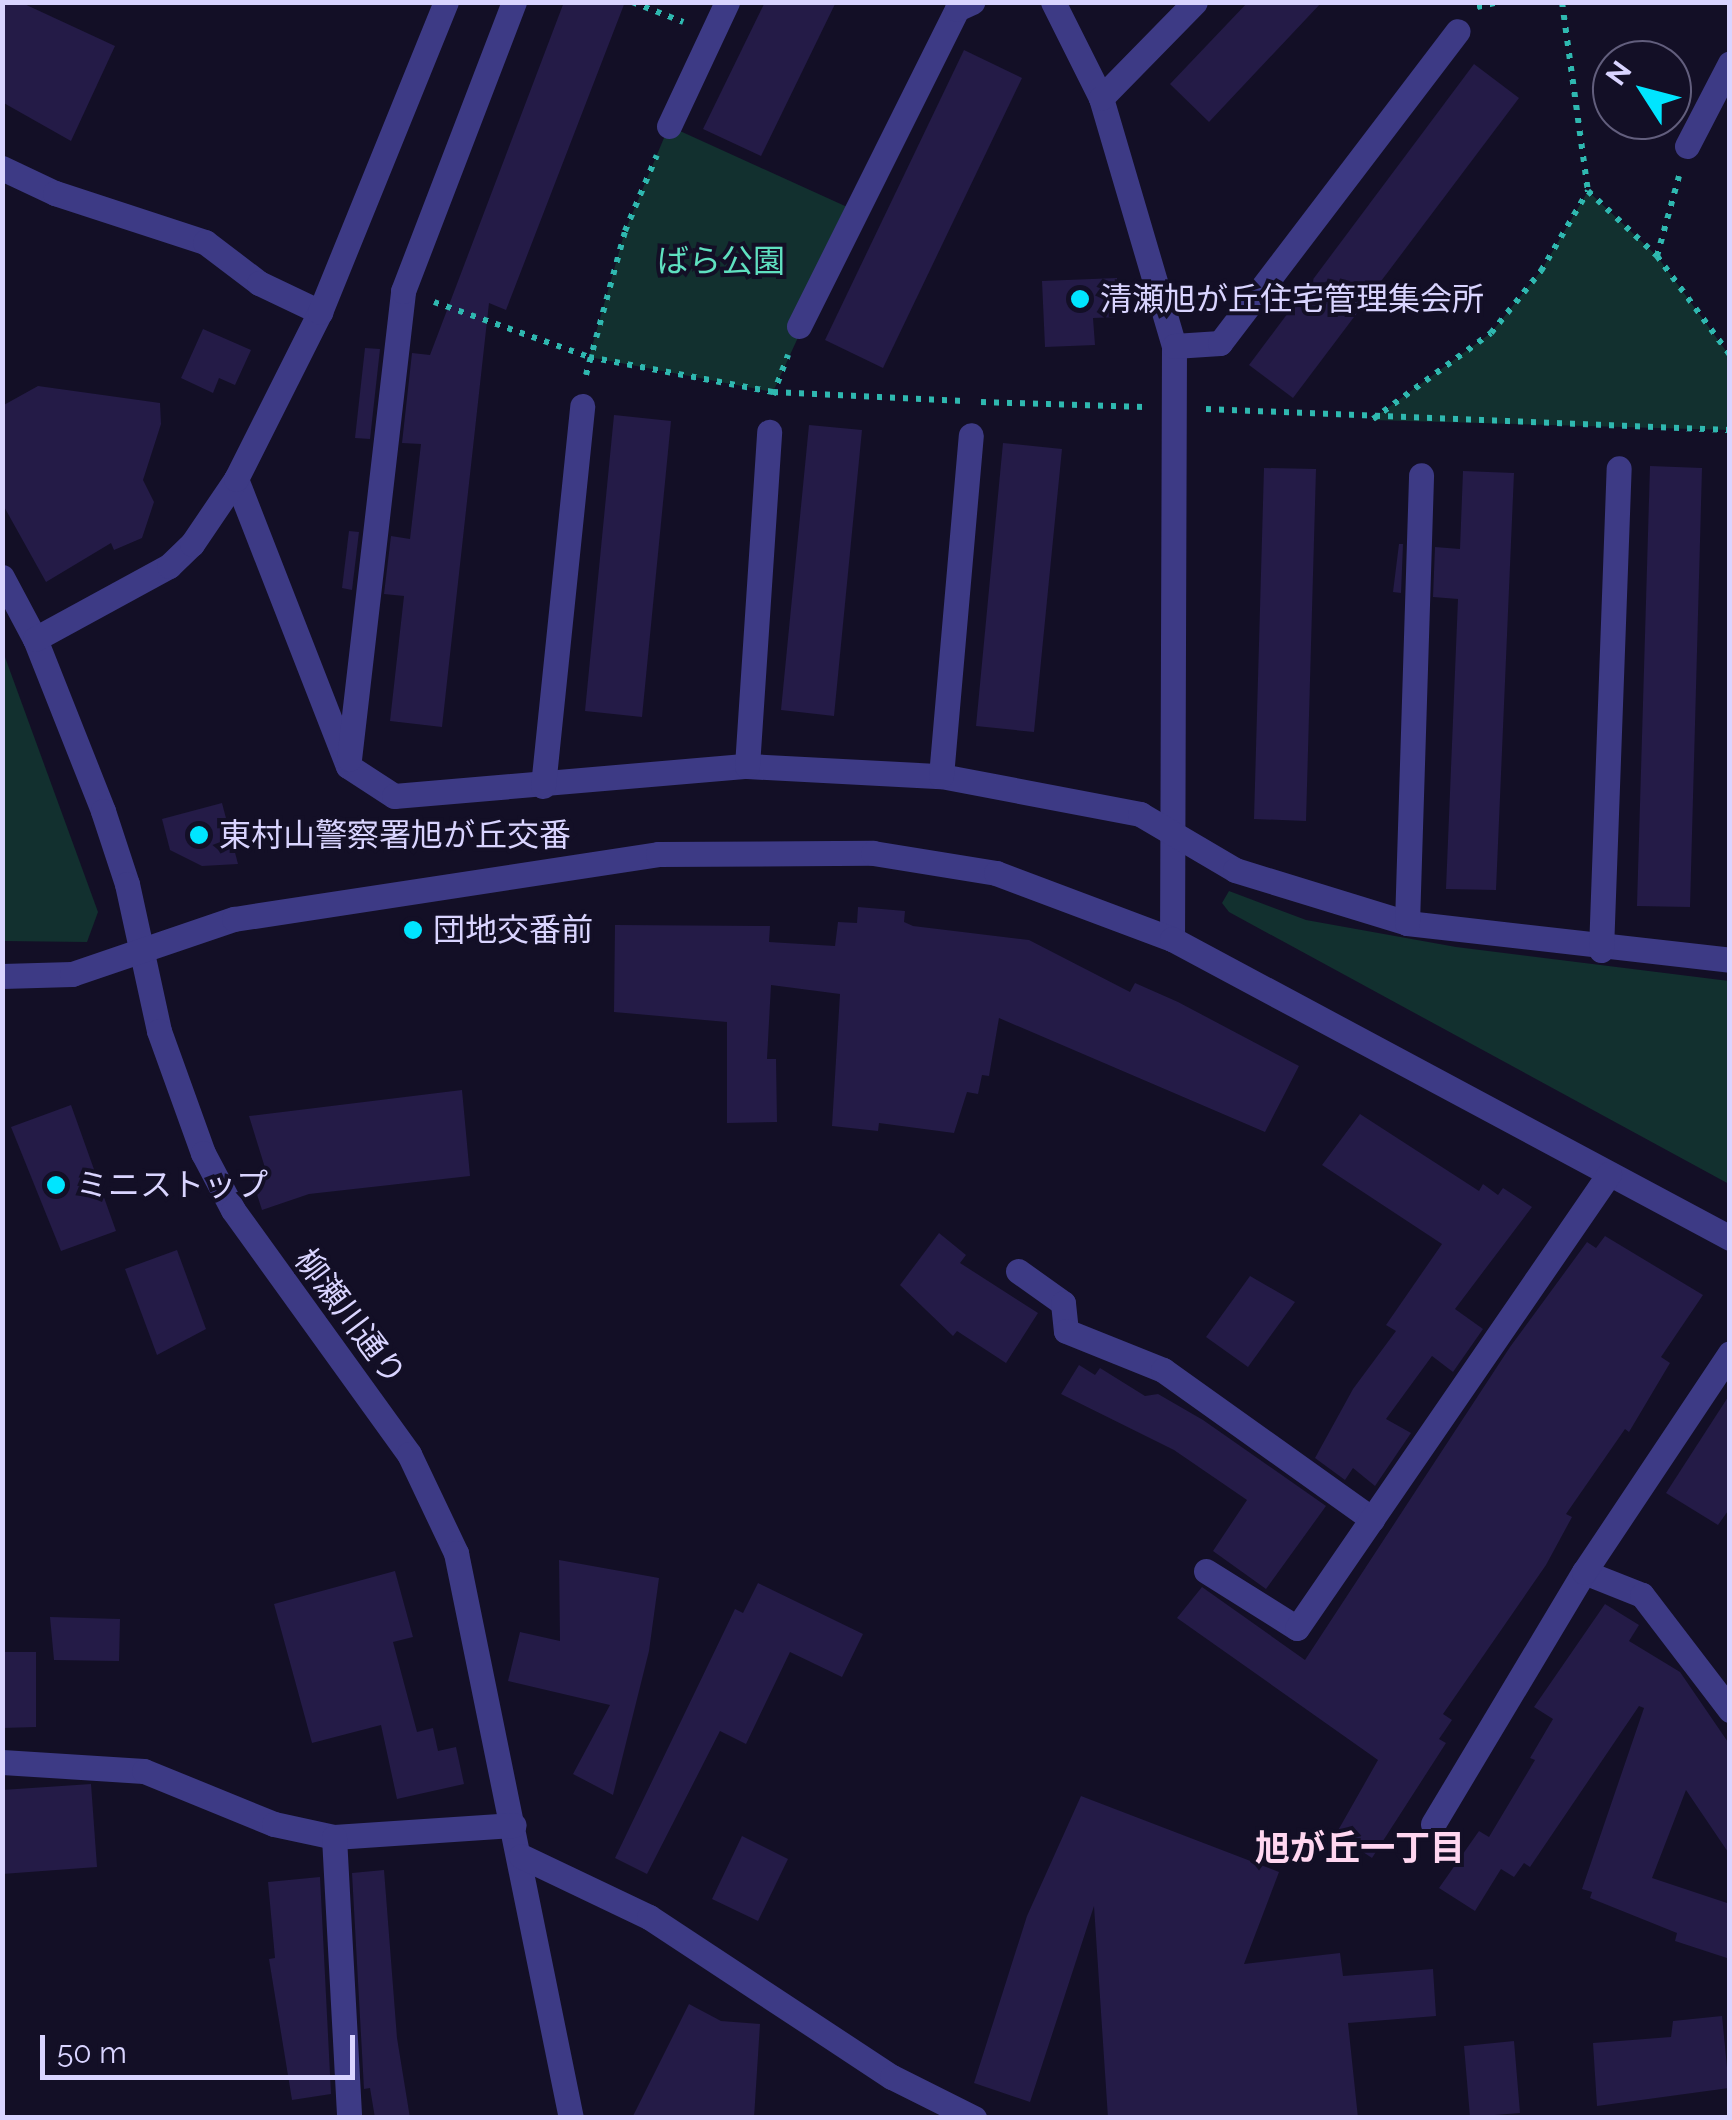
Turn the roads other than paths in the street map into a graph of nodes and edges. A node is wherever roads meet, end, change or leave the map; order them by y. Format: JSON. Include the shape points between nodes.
{"nodes":[{"id":1,"x":446,"y":2,"type":"edge"},
{"id":2,"x":514,"y":2,"type":"edge"},
{"id":3,"x":727,"y":2,"type":"edge"},
{"id":4,"x":972,"y":2,"type":"edge"},
{"id":5,"x":1053,"y":2,"type":"edge"},
{"id":6,"x":1195,"y":2,"type":"edge"},
{"id":7,"x":1458,"y":31,"type":"dead end"},
{"id":8,"x":1730,"y":63,"type":"edge"},
{"id":9,"x":1101,"y":98,"type":"junction"},
{"id":10,"x":669,"y":126,"type":"road end"},
{"id":11,"x":1687,"y":146,"type":"road end"},
{"id":12,"x":2,"y":168,"type":"edge"},
{"id":13,"x":320,"y":312,"type":"junction"},
{"id":14,"x":799,"y":326,"type":"dead end"},
{"id":15,"x":1174,"y":346,"type":"junction"},
{"id":16,"x":582,"y":406,"type":"dead end"},
{"id":17,"x":769,"y":432,"type":"dead end"},
{"id":18,"x":970,"y":435,"type":"dead end"},
{"id":19,"x":1619,"y":468,"type":"dead end"},
{"id":20,"x":1421,"y":475,"type":"dead end"},
{"id":21,"x":236,"y":479,"type":"junction"},
{"id":22,"x":2,"y":577,"type":"edge"},
{"id":23,"x":35,"y":638,"type":"junction"},
{"id":24,"x":348,"y":766,"type":"junction"},
{"id":25,"x":748,"y":766,"type":"junction"},
{"id":26,"x":941,"y":776,"type":"junction"},
{"id":27,"x":543,"y":786,"type":"junction"},
{"id":28,"x":1176,"y":831,"type":"junction"},
{"id":29,"x":1407,"y":923,"type":"junction"},
{"id":30,"x":1172,"y":938,"type":"junction"},
{"id":31,"x":1602,"y":950,"type":"junction"},
{"id":32,"x":139,"y":951,"type":"junction"},
{"id":33,"x":1730,"y":960,"type":"edge"},
{"id":34,"x":2,"y":976,"type":"edge"},
{"id":35,"x":1609,"y":1174,"type":"junction"},
{"id":36,"x":1730,"y":1238,"type":"edge"},
{"id":37,"x":1018,"y":1271,"type":"dead end"},
{"id":38,"x":1730,"y":1353,"type":"edge"},
{"id":39,"x":1372,"y":1519,"type":"junction"},
{"id":40,"x":1206,"y":1571,"type":"dead end"},
{"id":41,"x":1584,"y":1572,"type":"junction"},
{"id":42,"x":1730,"y":1710,"type":"edge"},
{"id":43,"x":2,"y":1762,"type":"edge"},
{"id":44,"x":1433,"y":1824,"type":"dead end"},
{"id":45,"x":514,"y":1825,"type":"junction"},
{"id":46,"x":334,"y":1838,"type":"junction"},
{"id":47,"x":521,"y":1856,"type":"junction"},
{"id":48,"x":349,"y":2118,"type":"edge"},
{"id":49,"x":570,"y":2118,"type":"edge"},
{"id":50,"x":974,"y":2118,"type":"edge"}],
"edges":[{"from":1,"to":13,"type":"street"},
{"from":2,"to":24,"type":"street","via":[[403,291]]},
{"from":3,"to":10,"type":"street"},
{"from":4,"to":14,"type":"street","via":[[956,9]]},
{"from":5,"to":9,"type":"street"},
{"from":6,"to":9,"type":"street"},
{"from":7,"to":15,"type":"street","via":[[1220,343]]},
{"from":8,"to":11,"type":"street"},
{"from":9,"to":15,"type":"street"},
{"from":12,"to":13,"type":"street","via":[[55,193],[206,242],[258,282]]},
{"from":13,"to":21,"type":"street"},
{"from":15,"to":28,"type":"street"},
{"from":16,"to":27,"type":"street"},
{"from":17,"to":25,"type":"street"},
{"from":18,"to":26,"type":"street"},
{"from":19,"to":31,"type":"street"},
{"from":20,"to":29,"type":"street"},
{"from":21,"to":23,"type":"street","via":[[192,544],[168,566]]},
{"from":21,"to":24,"type":"street"},
{"from":22,"to":23,"type":"street","name":"柳瀬川通り"},
{"from":23,"to":32,"type":"street","name":"柳瀬川通り","via":[[122,866]]},
{"from":24,"to":27,"type":"street","via":[[394,796]]},
{"from":25,"to":26,"type":"street"},
{"from":25,"to":27,"type":"street"},
{"from":26,"to":28,"type":"street","via":[[1140,814]]},
{"from":28,"to":29,"type":"street","via":[[1235,870]]},
{"from":28,"to":30,"type":"street"},
{"from":29,"to":31,"type":"street"},
{"from":30,"to":32,"type":"street","via":[[996,873],[873,853],[778,849],[658,854],[234,919]]},
{"from":30,"to":35,"type":"street"},
{"from":31,"to":33,"type":"street"},
{"from":32,"to":34,"type":"street","via":[[72,974]]},
{"from":32,"to":45,"type":"street","name":"柳瀬川通り","via":[[159,1031],[232,1210],[410,1454],[456,1553]]},
{"from":35,"to":36,"type":"street"},
{"from":35,"to":39,"type":"street"},
{"from":37,"to":39,"type":"street","via":[[1063,1303],[1066,1331],[1164,1370]]},
{"from":38,"to":41,"type":"street"},
{"from":39,"to":40,"type":"street","via":[[1297,1628]]},
{"from":41,"to":42,"type":"street","via":[[1642,1595]]},
{"from":41,"to":44,"type":"street"},
{"from":43,"to":46,"type":"street","via":[[144,1771],[274,1824]]},
{"from":45,"to":46,"type":"street"},
{"from":45,"to":47,"type":"street","name":"柳瀬川通り"},
{"from":46,"to":48,"type":"street"},
{"from":47,"to":49,"type":"street","name":"柳瀬川通り"},
{"from":47,"to":50,"type":"street","via":[[649,1917],[892,2076]]}]}
